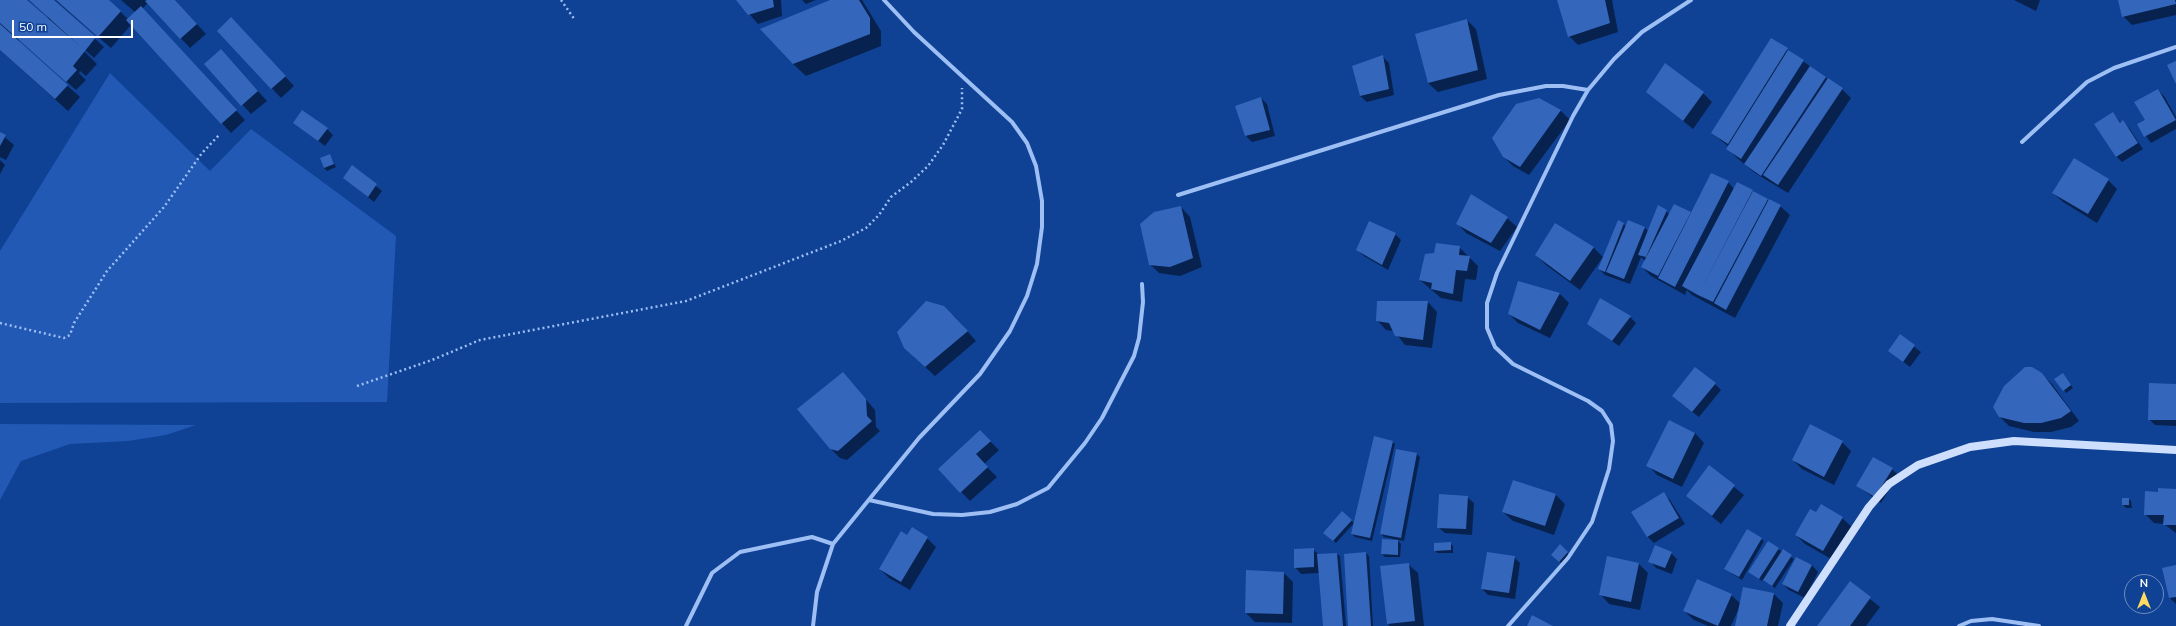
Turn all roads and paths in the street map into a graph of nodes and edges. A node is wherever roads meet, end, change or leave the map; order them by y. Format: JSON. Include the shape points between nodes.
{"nodes":[{"id":1,"x":561,"y":0,"type":"edge"},
{"id":2,"x":886,"y":0,"type":"edge"},
{"id":3,"x":1691,"y":0,"type":"edge"},
{"id":4,"x":575,"y":20,"type":"dead end"},
{"id":5,"x":2176,"y":47,"type":"edge"},
{"id":6,"x":963,"y":76,"type":"junction"},
{"id":7,"x":1588,"y":90,"type":"junction"},
{"id":8,"x":220,"y":134,"type":"dead end"},
{"id":9,"x":2022,"y":142,"type":"dead end"},
{"id":10,"x":1178,"y":195,"type":"dead end"},
{"id":11,"x":1142,"y":284,"type":"dead end"},
{"id":12,"x":0,"y":323,"type":"edge"},
{"id":13,"x":357,"y":386,"type":"dead end"},
{"id":14,"x":2176,"y":450,"type":"edge"},
{"id":15,"x":869,"y":500,"type":"junction"},
{"id":16,"x":833,"y":544,"type":"junction"},
{"id":17,"x":686,"y":626,"type":"edge"},
{"id":18,"x":813,"y":626,"type":"edge"},
{"id":19,"x":1508,"y":626,"type":"edge"},
{"id":20,"x":1790,"y":626,"type":"edge"},
{"id":21,"x":1959,"y":626,"type":"edge"},
{"id":22,"x":2039,"y":626,"type":"edge"}],
"edges":[{"from":1,"to":4,"type":"path"},
{"from":2,"to":6,"type":"street","via":[[914,32]]},
{"from":3,"to":7,"type":"street","via":[[1642,32],[1614,59]]},
{"from":5,"to":9,"type":"street","via":[[2099,75],[2087,82]]},
{"from":6,"to":13,"type":"path","via":[[962,109],[943,145],[928,166],[891,197],[866,228],[686,301],[480,340]]},
{"from":6,"to":15,"type":"street","via":[[1012,122],[1027,143],[1036,166],[1042,201],[1042,227],[1037,264],[1028,296],[1010,331],[980,374],[918,438]]},
{"from":7,"to":10,"type":"street","via":[[1546,86],[1499,95]]},
{"from":7,"to":19,"type":"street","via":[[1497,273],[1487,303],[1487,328],[1495,348],[1513,364],[1588,401],[1602,411],[1612,425],[1613,451],[1592,522],[1568,558]]},
{"from":8,"to":12,"type":"path","via":[[202,153],[164,207],[107,271],[74,323],[70,335],[64,338]]},
{"from":11,"to":15,"type":"street","via":[[1143,302],[1134,356],[1102,418],[1073,459],[1048,488],[1017,504],[990,512],[962,515],[933,514]]},
{"from":14,"to":20,"type":"street","via":[[2014,441],[1970,447],[1918,465],[1889,484],[1870,507]]},
{"from":15,"to":16,"type":"street"},
{"from":16,"to":17,"type":"street","via":[[812,537],[740,552],[712,573]]},
{"from":16,"to":18,"type":"street","via":[[817,592]]},
{"from":21,"to":22,"type":"street","via":[[1971,621],[1992,619]]}]}
